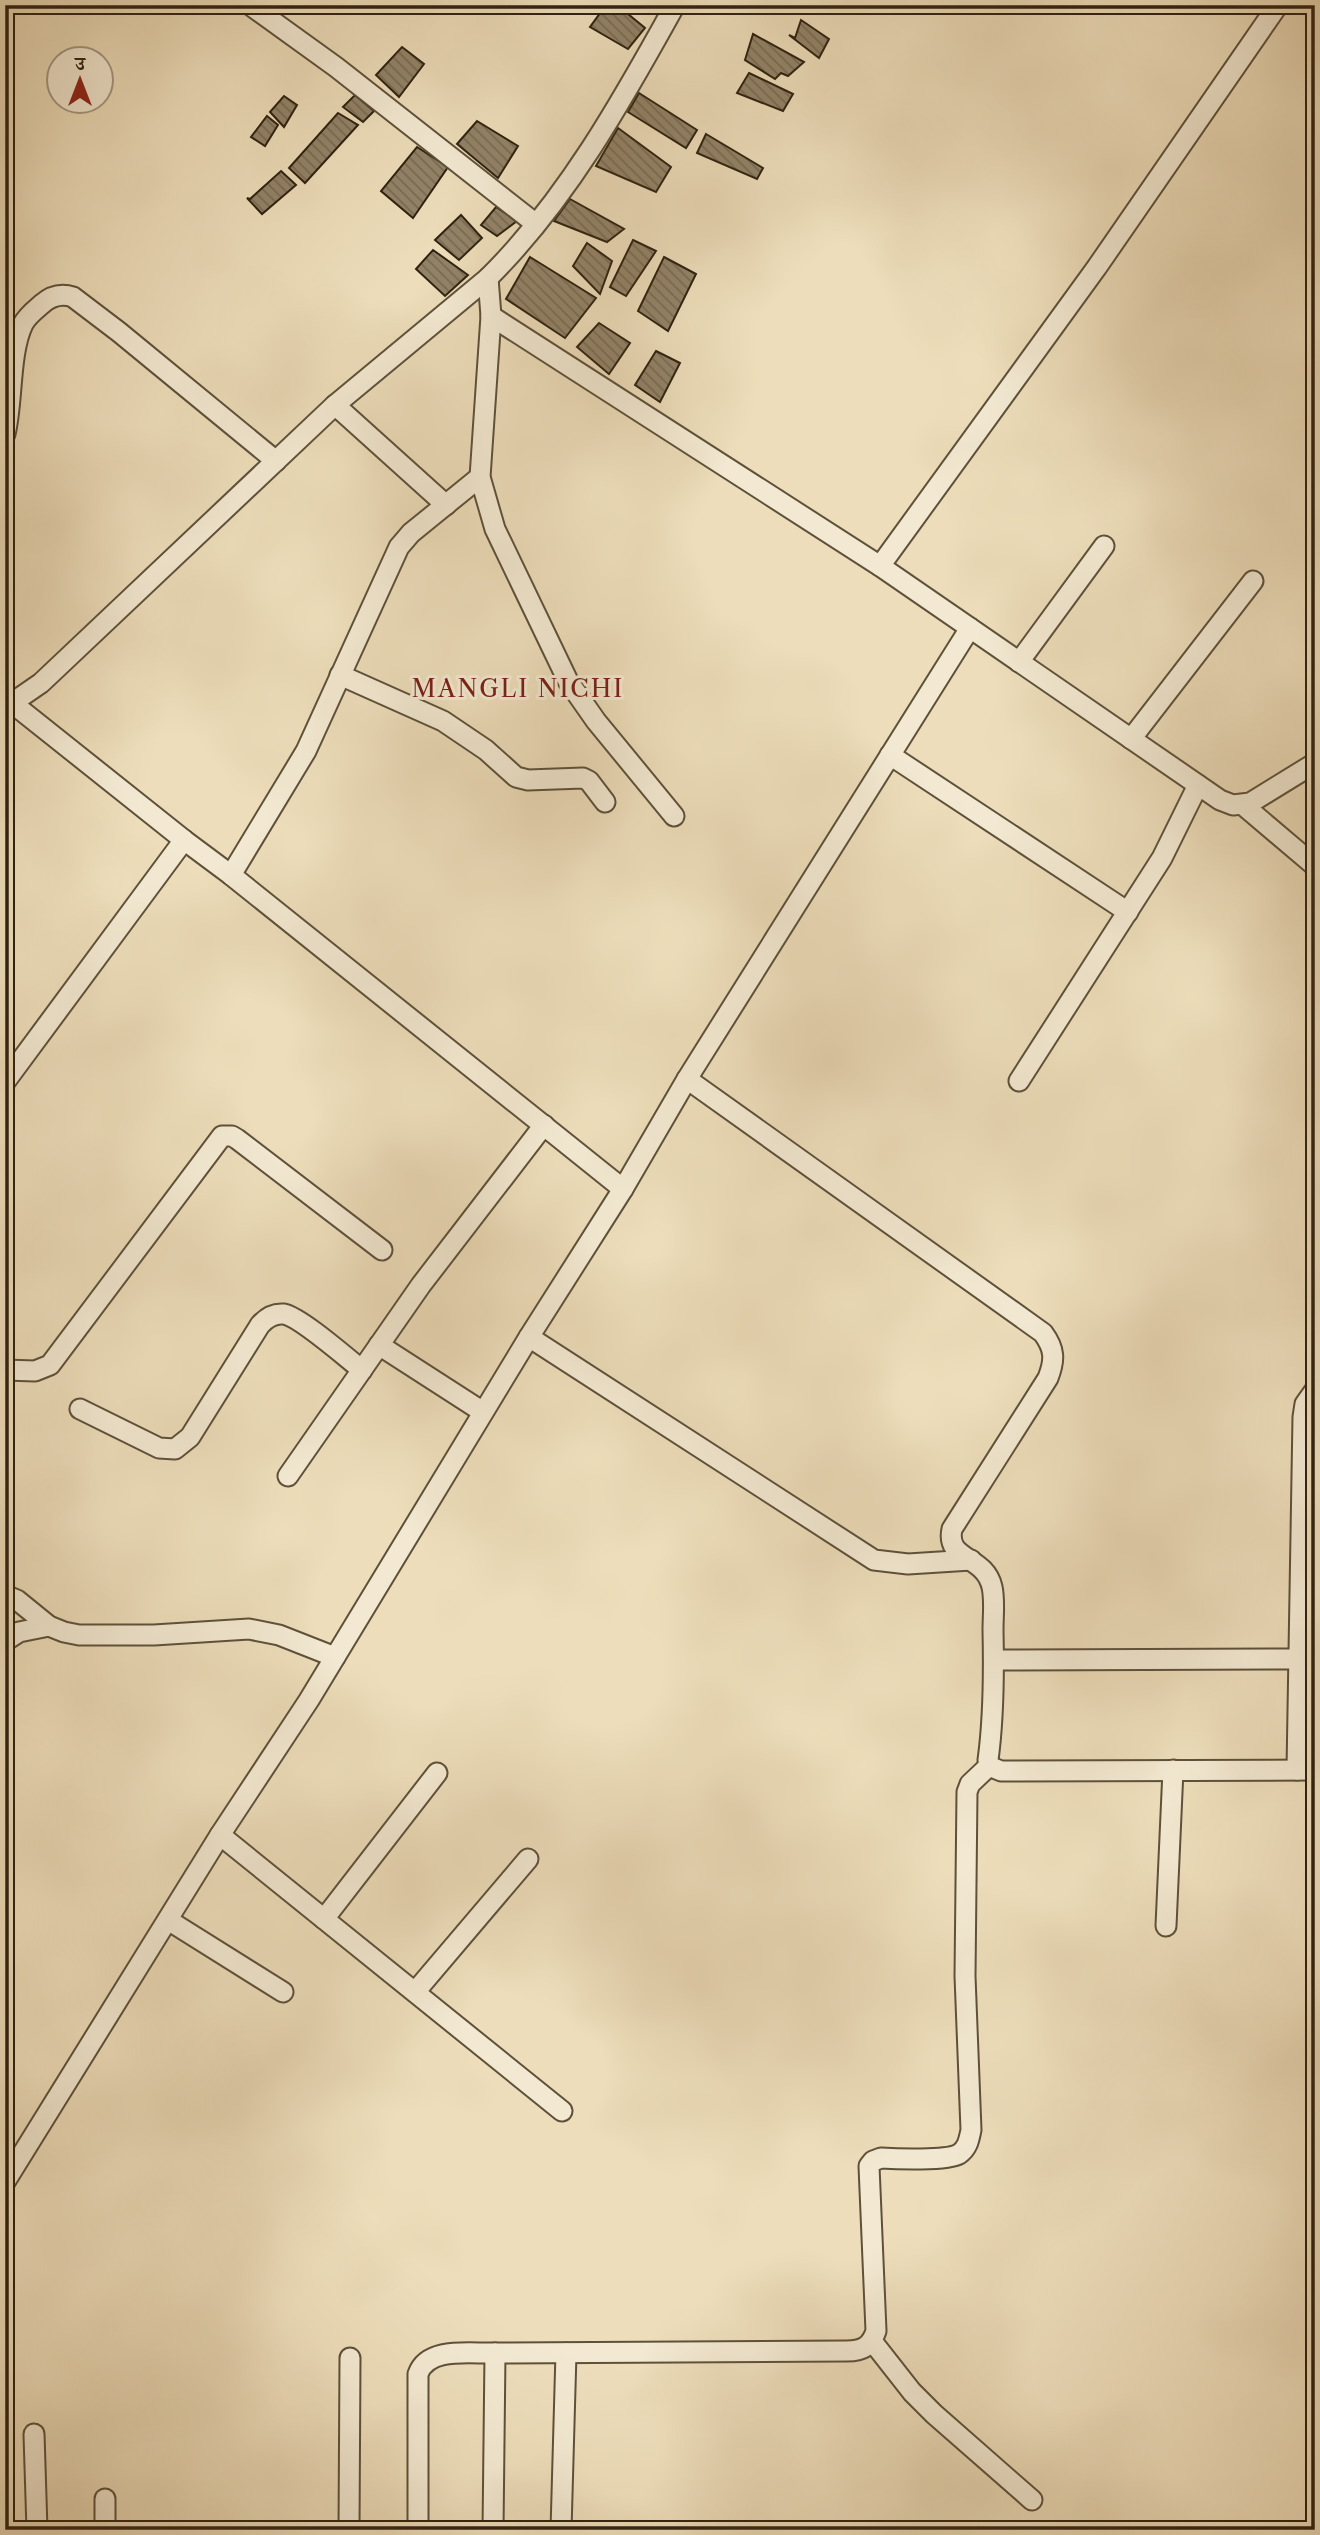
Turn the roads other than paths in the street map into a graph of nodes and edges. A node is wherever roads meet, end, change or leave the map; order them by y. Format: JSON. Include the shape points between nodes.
{"nodes":[{"id":1,"x":250,"y":5,"type":"edge"},
{"id":2,"x":675,"y":5,"type":"edge"},
{"id":3,"x":1278,"y":5,"type":"edge"},
{"id":4,"x":536,"y":225,"type":"junction"},
{"id":5,"x":488,"y":278,"type":"junction"},
{"id":6,"x":491,"y":316,"type":"junction"},
{"id":7,"x":335,"y":405,"type":"junction"},
{"id":8,"x":5,"y":434,"type":"edge"},
{"id":9,"x":276,"y":461,"type":"junction"},
{"id":10,"x":480,"y":477,"type":"junction"},
{"id":11,"x":446,"y":505,"type":"junction"},
{"id":12,"x":1104,"y":546,"type":"dead end"},
{"id":13,"x":880,"y":566,"type":"junction"},
{"id":14,"x":1253,"y":582,"type":"dead end"},
{"id":15,"x":970,"y":628,"type":"junction"},
{"id":16,"x":1019,"y":662,"type":"junction"},
{"id":17,"x":340,"y":675,"type":"junction"},
{"id":18,"x":9,"y":704,"type":"edge"},
{"id":19,"x":1131,"y":739,"type":"junction"},
{"id":20,"x":890,"y":755,"type":"junction"},
{"id":21,"x":1315,"y":763,"type":"edge"},
{"id":22,"x":1198,"y":785,"type":"junction"},
{"id":23,"x":605,"y":802,"type":"dead end"},
{"id":24,"x":1243,"y":806,"type":"junction"},
{"id":25,"x":674,"y":816,"type":"dead end"},
{"id":26,"x":184,"y":840,"type":"junction"},
{"id":27,"x":1315,"y":866,"type":"edge"},
{"id":28,"x":231,"y":875,"type":"junction"},
{"id":29,"x":1128,"y":912,"type":"junction"},
{"id":30,"x":687,"y":1079,"type":"junction"},
{"id":31,"x":1019,"y":1081,"type":"dead end"},
{"id":32,"x":5,"y":1082,"type":"edge"},
{"id":33,"x":544,"y":1125,"type":"junction"},
{"id":34,"x":623,"y":1189,"type":"junction"},
{"id":35,"x":382,"y":1250,"type":"dead end"},
{"id":36,"x":529,"y":1337,"type":"junction"},
{"id":37,"x":379,"y":1345,"type":"junction"},
{"id":38,"x":5,"y":1370,"type":"edge"},
{"id":39,"x":362,"y":1370,"type":"junction"},
{"id":40,"x":1315,"y":1390,"type":"edge"},
{"id":41,"x":80,"y":1409,"type":"dead end"},
{"id":42,"x":483,"y":1412,"type":"junction"},
{"id":43,"x":288,"y":1476,"type":"dead end"},
{"id":44,"x":971,"y":1560,"type":"junction"},
{"id":45,"x":5,"y":1595,"type":"edge"},
{"id":46,"x":49,"y":1626,"type":"junction"},
{"id":47,"x":5,"y":1641,"type":"edge"},
{"id":48,"x":335,"y":1657,"type":"junction"},
{"id":49,"x":1299,"y":1659,"type":"junction"},
{"id":50,"x":994,"y":1660,"type":"junction"},
{"id":51,"x":989,"y":1766,"type":"junction"},
{"id":52,"x":1173,"y":1770,"type":"junction"},
{"id":53,"x":1306,"y":1770,"type":"edge"},
{"id":54,"x":437,"y":1773,"type":"dead end"},
{"id":55,"x":220,"y":1835,"type":"junction"},
{"id":56,"x":528,"y":1859,"type":"dead end"},
{"id":57,"x":324,"y":1919,"type":"junction"},
{"id":58,"x":167,"y":1920,"type":"junction"},
{"id":59,"x":1166,"y":1926,"type":"dead end"},
{"id":60,"x":283,"y":1992,"type":"dead end"},
{"id":61,"x":415,"y":1992,"type":"junction"},
{"id":62,"x":562,"y":2111,"type":"dead end"},
{"id":63,"x":5,"y":2182,"type":"edge"},
{"id":64,"x":872,"y":2341,"type":"junction"},
{"id":65,"x":495,"y":2353,"type":"junction"},
{"id":66,"x":566,"y":2353,"type":"junction"},
{"id":67,"x":351,"y":2358,"type":"dead end"},
{"id":68,"x":34,"y":2434,"type":"dead end"},
{"id":69,"x":105,"y":2499,"type":"dead end"},
{"id":70,"x":1032,"y":2500,"type":"dead end"},
{"id":71,"x":37,"y":2530,"type":"edge"},
{"id":72,"x":105,"y":2530,"type":"edge"},
{"id":73,"x":349,"y":2530,"type":"edge"},
{"id":74,"x":418,"y":2530,"type":"edge"},
{"id":75,"x":493,"y":2530,"type":"edge"},
{"id":76,"x":561,"y":2530,"type":"edge"}],
"edges":[{"from":1,"to":4,"type":"street"},
{"from":2,"to":4,"type":"street","via":[[623,98]]},
{"from":3,"to":13,"type":"street","via":[[1097,267]]},
{"from":4,"to":5,"type":"street"},
{"from":5,"to":6,"type":"street"},
{"from":5,"to":7,"type":"street"},
{"from":6,"to":10,"type":"street"},
{"from":6,"to":13,"type":"street"},
{"from":7,"to":9,"type":"street"},
{"from":7,"to":11,"type":"street"},
{"from":8,"to":9,"type":"street","via":[[22,325],[45,301],[66,295]]},
{"from":9,"to":18,"type":"street","via":[[41,683]]},
{"from":10,"to":11,"type":"street"},
{"from":10,"to":25,"type":"street","via":[[495,529],[568,681]]},
{"from":11,"to":17,"type":"street","via":[[399,547]]},
{"from":12,"to":16,"type":"street"},
{"from":13,"to":15,"type":"street"},
{"from":14,"to":19,"type":"street"},
{"from":15,"to":16,"type":"street"},
{"from":15,"to":20,"type":"street"},
{"from":16,"to":19,"type":"street"},
{"from":17,"to":23,"type":"street","via":[[443,721],[486,750],[516,778],[583,778]]},
{"from":17,"to":28,"type":"street","via":[[294,774]]},
{"from":18,"to":26,"type":"street"},
{"from":19,"to":22,"type":"street"},
{"from":20,"to":29,"type":"street"},
{"from":20,"to":30,"type":"street"},
{"from":21,"to":24,"type":"street"},
{"from":22,"to":24,"type":"street","via":[[1220,800]]},
{"from":22,"to":29,"type":"street","via":[[1171,843]]},
{"from":24,"to":27,"type":"street"},
{"from":26,"to":28,"type":"street"},
{"from":26,"to":32,"type":"street"},
{"from":28,"to":33,"type":"street"},
{"from":29,"to":31,"type":"street"},
{"from":30,"to":34,"type":"street"},
{"from":30,"to":44,"type":"street","via":[[1049,1340],[1054,1364],[1048,1378],[952,1529],[951,1546]]},
{"from":33,"to":34,"type":"street"},
{"from":33,"to":37,"type":"street"},
{"from":34,"to":36,"type":"street"},
{"from":35,"to":38,"type":"street","via":[[237,1139],[222,1136],[50,1365],[35,1371]]},
{"from":36,"to":42,"type":"street"},
{"from":36,"to":44,"type":"street","via":[[874,1560],[908,1564]]},
{"from":37,"to":39,"type":"street"},
{"from":37,"to":42,"type":"street"},
{"from":39,"to":41,"type":"street","via":[[292,1317],[277,1314],[260,1325],[190,1437],[175,1449],[159,1448]]},
{"from":39,"to":43,"type":"street"},
{"from":40,"to":49,"type":"street","via":[[1303,1418]]},
{"from":42,"to":48,"type":"street"},
{"from":44,"to":50,"type":"street","via":[[992,1587]]},
{"from":45,"to":46,"type":"street"},
{"from":46,"to":47,"type":"street","via":[[19,1632]]},
{"from":46,"to":48,"type":"street","via":[[79,1635],[249,1629],[279,1635]]},
{"from":48,"to":55,"type":"street"},
{"from":49,"to":50,"type":"street"},
{"from":49,"to":53,"type":"street"},
{"from":50,"to":51,"type":"street"},
{"from":51,"to":52,"type":"street","via":[[1001,1771]]},
{"from":51,"to":64,"type":"street","via":[[970,1784],[967,1802],[965,1976],[971,2130],[966,2148],[951,2157],[880,2158],[869,2166],[876,2331]]},
{"from":52,"to":53,"type":"street"},
{"from":52,"to":59,"type":"street"},
{"from":54,"to":57,"type":"street"},
{"from":55,"to":57,"type":"street"},
{"from":55,"to":58,"type":"street"},
{"from":56,"to":61,"type":"street"},
{"from":57,"to":61,"type":"street"},
{"from":58,"to":60,"type":"street"},
{"from":58,"to":63,"type":"street"},
{"from":61,"to":62,"type":"street"},
{"from":64,"to":66,"type":"street","via":[[864,2348],[847,2351]]},
{"from":64,"to":70,"type":"street","via":[[934,2414]]},
{"from":65,"to":66,"type":"street"},
{"from":65,"to":74,"type":"street","via":[[438,2356],[421,2367]]},
{"from":65,"to":75,"type":"street"},
{"from":66,"to":76,"type":"street"},
{"from":67,"to":73,"type":"street"},
{"from":68,"to":71,"type":"street"},
{"from":69,"to":72,"type":"street"}]}
